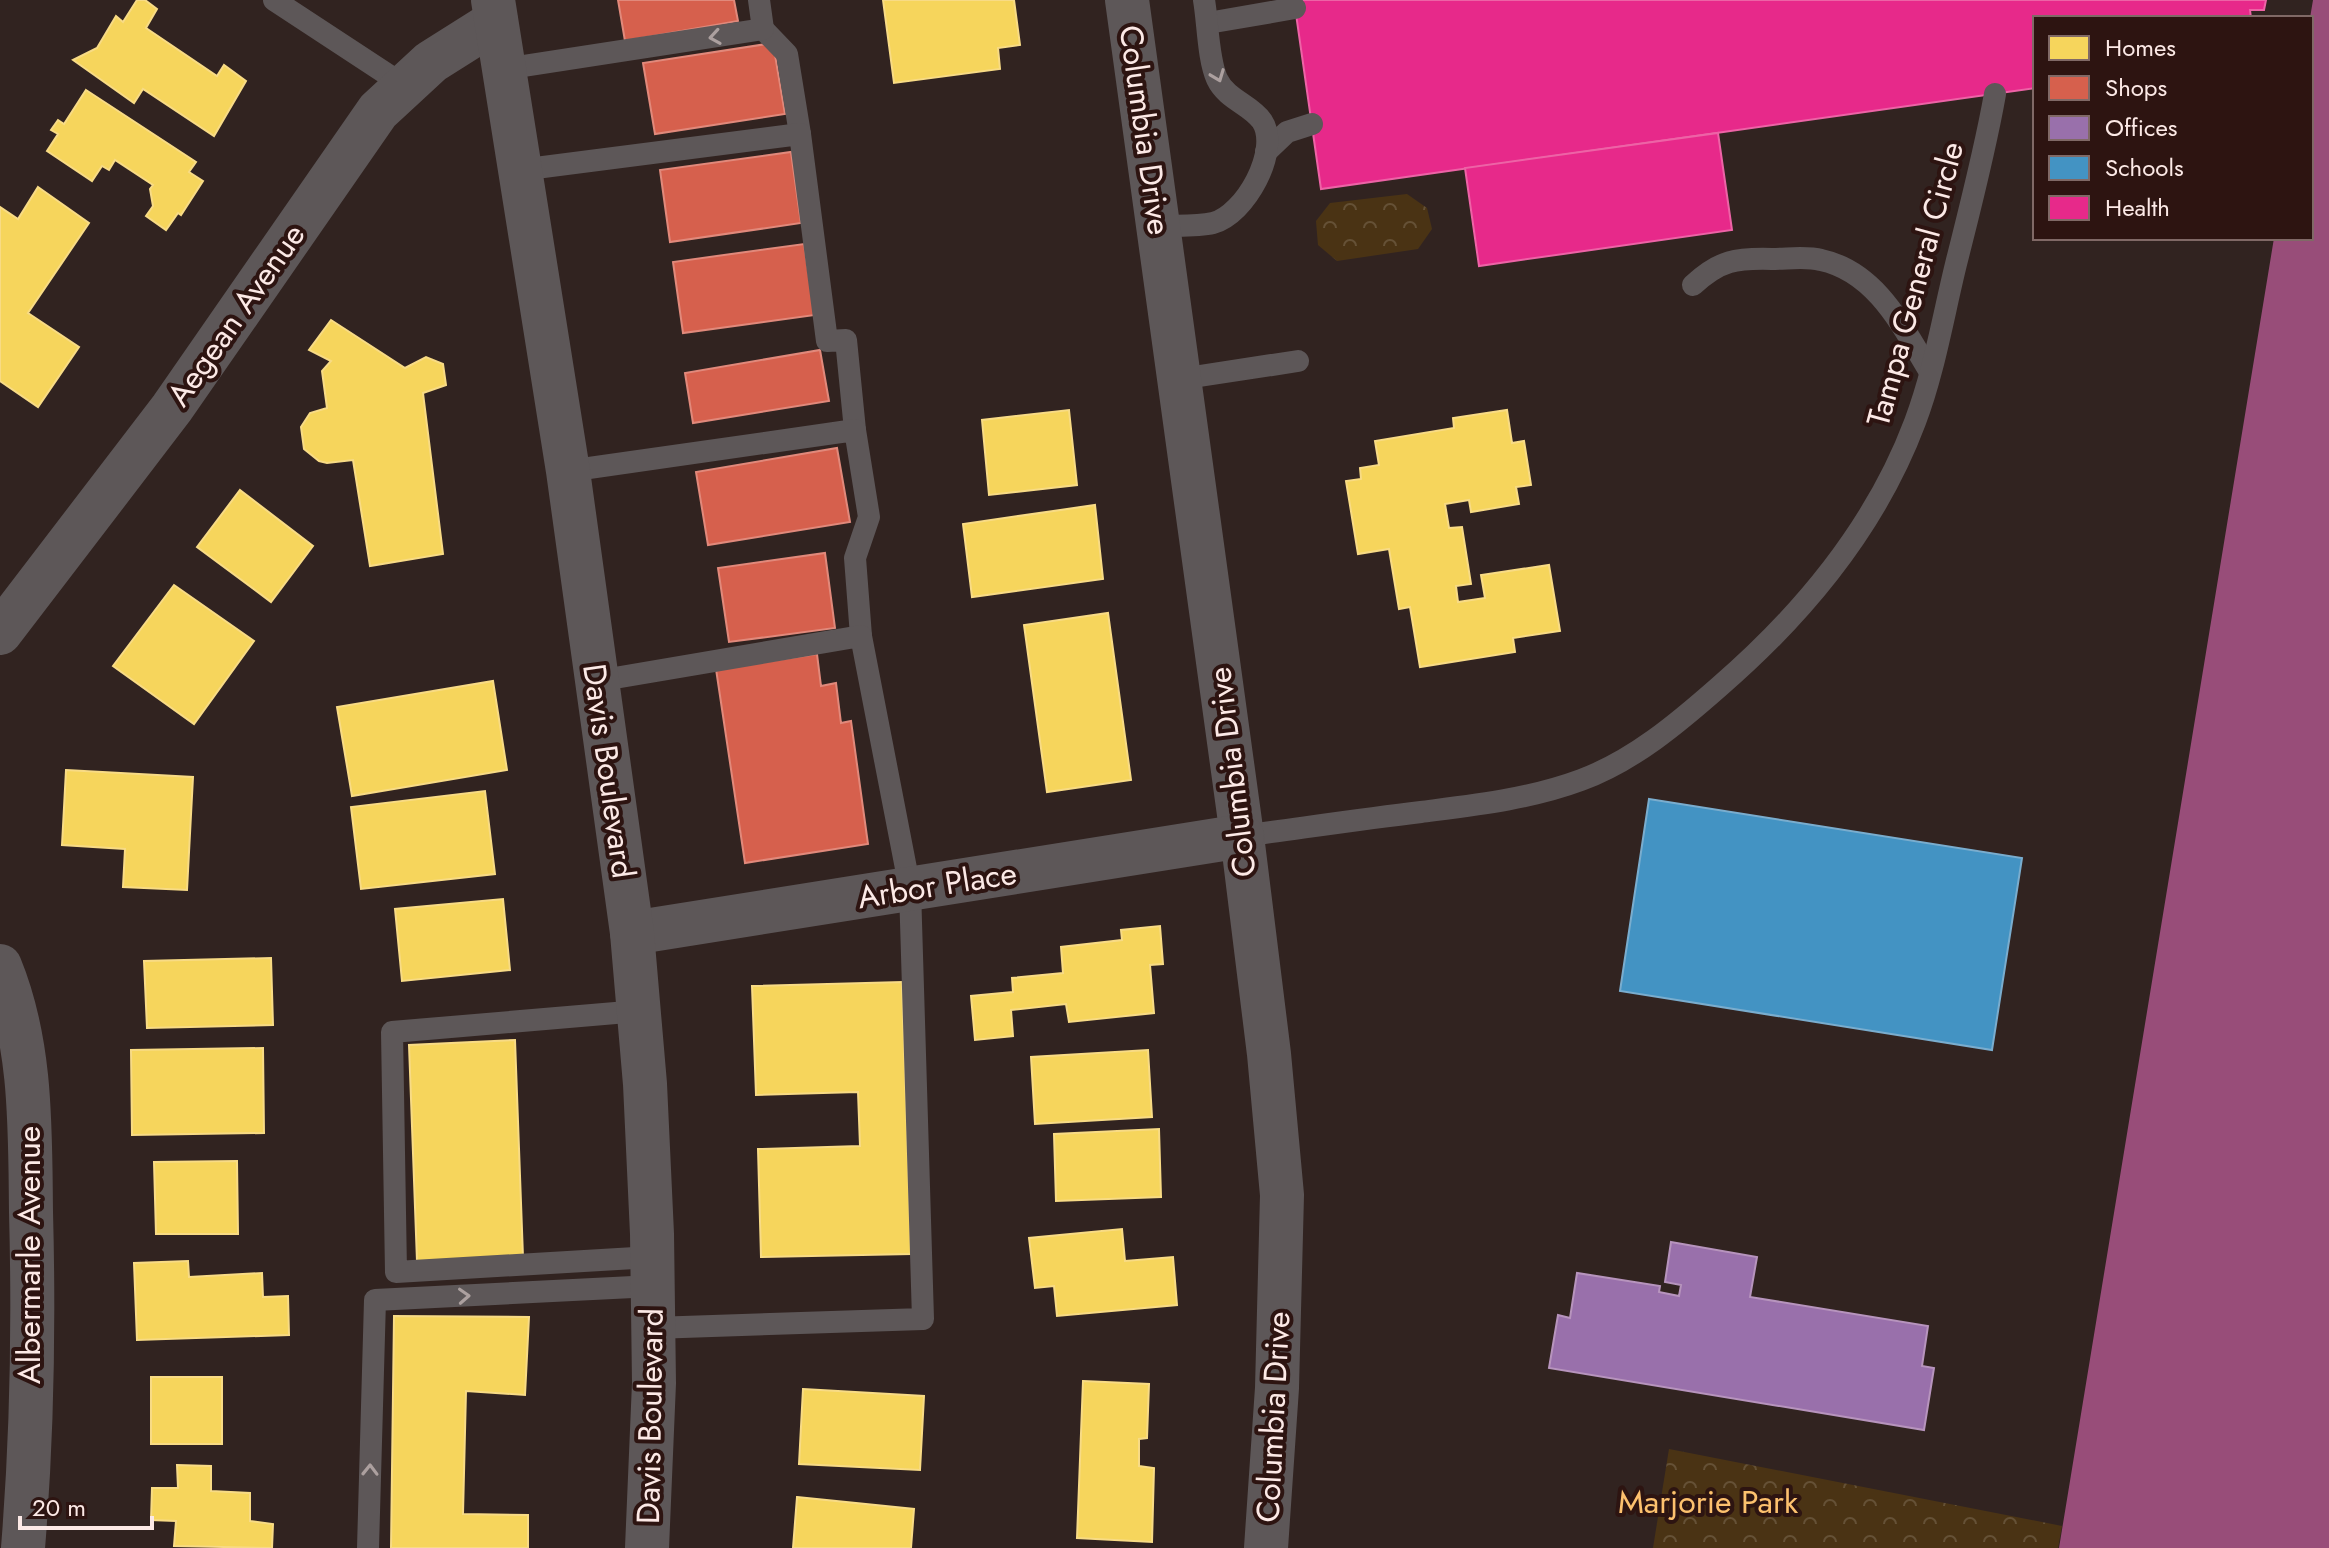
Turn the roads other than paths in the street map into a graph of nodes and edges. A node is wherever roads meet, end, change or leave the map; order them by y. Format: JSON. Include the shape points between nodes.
{"nodes":[{"id":1,"x":274,"y":0,"type":"edge"},
{"id":2,"x":759,"y":0,"type":"edge"},
{"id":3,"x":1127,"y":0,"type":"edge"},
{"id":4,"x":1204,"y":0,"type":"edge"},
{"id":5,"x":1295,"y":8,"type":"dead end"},
{"id":6,"x":495,"y":11,"type":"edge"},
{"id":7,"x":1208,"y":23,"type":"junction"},
{"id":8,"x":763,"y":29,"type":"junction"},
{"id":9,"x":504,"y":69,"type":"junction"},
{"id":10,"x":405,"y":86,"type":"junction"},
{"id":11,"x":1995,"y":94,"type":"dead end"},
{"id":12,"x":1312,"y":124,"type":"dead end"},
{"id":13,"x":800,"y":134,"type":"junction"},
{"id":14,"x":1266,"y":152,"type":"junction"},
{"id":15,"x":520,"y":170,"type":"junction"},
{"id":16,"x":1158,"y":226,"type":"junction"},
{"id":17,"x":1693,"y":285,"type":"dead end"},
{"id":18,"x":1298,"y":361,"type":"dead end"},
{"id":19,"x":1930,"y":372,"type":"junction"},
{"id":20,"x":1180,"y":379,"type":"junction"},
{"id":21,"x":855,"y":430,"type":"junction"},
{"id":22,"x":568,"y":471,"type":"junction"},
{"id":23,"x":0,"y":633,"type":"edge"},
{"id":24,"x":861,"y":636,"type":"junction"},
{"id":25,"x":597,"y":681,"type":"junction"},
{"id":26,"x":1242,"y":836,"type":"junction"},
{"id":27,"x":910,"y":889,"type":"junction"},
{"id":28,"x":632,"y":933,"type":"junction"},
{"id":29,"x":0,"y":966,"type":"edge"},
{"id":30,"x":639,"y":1011,"type":"junction"},
{"id":31,"x":653,"y":1290,"type":"junction"},
{"id":32,"x":23,"y":1548,"type":"edge"},
{"id":33,"x":368,"y":1548,"type":"edge"},
{"id":34,"x":647,"y":1548,"type":"edge"},
{"id":35,"x":1266,"y":1548,"type":"edge"}],
"edges":[{"from":1,"to":10,"type":"lane"},
{"from":2,"to":8,"type":"lane"},
{"from":3,"to":16,"type":"street","name":"Columbia Drive"},
{"from":4,"to":7,"type":"lane"},
{"from":5,"to":7,"type":"lane"},
{"from":6,"to":9,"type":"street","name":"Davis Boulevard"},
{"from":6,"to":10,"type":"street","name":"Aegean Avenue"},
{"from":7,"to":14,"type":"lane","one_way":true,"via":[[1215,74],[1227,94],[1262,121]]},
{"from":8,"to":9,"type":"lane","one_way":true},
{"from":8,"to":13,"type":"lane","via":[[787,54]]},
{"from":9,"to":15,"type":"street","name":"Davis Boulevard"},
{"from":10,"to":23,"type":"street","name":"Aegean Avenue","via":[[378,111],[172,408]]},
{"from":11,"to":19,"type":"lane","name":"Tampa General Circle"},
{"from":12,"to":14,"type":"lane","via":[[1287,132]]},
{"from":13,"to":15,"type":"lane"},
{"from":13,"to":21,"type":"lane","via":[[827,341],[846,340]]},
{"from":14,"to":16,"type":"lane","via":[[1251,192],[1225,218]]},
{"from":15,"to":22,"type":"street","name":"Davis Boulevard"},
{"from":16,"to":20,"type":"street","name":"Columbia Drive"},
{"from":17,"to":19,"type":"lane","via":[[1716,266],[1744,258],[1819,259],[1840,265],[1892,310]]},
{"from":18,"to":20,"type":"lane"},
{"from":19,"to":26,"type":"lane","name":"Tampa General Circle","via":[[1891,477],[1807,600],[1701,703],[1622,761],[1579,781],[1502,801]]},
{"from":20,"to":26,"type":"street","name":"Columbia Drive"},
{"from":21,"to":22,"type":"lane"},
{"from":21,"to":24,"type":"lane","via":[[869,517],[855,558]]},
{"from":22,"to":25,"type":"street","name":"Davis Boulevard"},
{"from":24,"to":25,"type":"lane"},
{"from":24,"to":27,"type":"lane"},
{"from":25,"to":28,"type":"street","name":"Davis Boulevard"},
{"from":26,"to":27,"type":"street","name":"Arbor Place"},
{"from":26,"to":35,"type":"street","name":"Columbia Drive","via":[[1282,1195]]},
{"from":27,"to":28,"type":"street","name":"Arbor Place"},
{"from":27,"to":31,"type":"lane","via":[[923,1319]]},
{"from":28,"to":30,"type":"street","name":"Davis Boulevard"},
{"from":29,"to":32,"type":"street","name":"Albermarle Avenue","via":[[11,992],[29,1090],[33,1305]]},
{"from":30,"to":31,"type":"street","name":"Davis Boulevard"},
{"from":30,"to":31,"type":"lane","via":[[392,1032],[396,1272]]},
{"from":33,"to":31,"type":"lane","one_way":true,"via":[[375,1300]]},
{"from":31,"to":34,"type":"street","name":"Davis Boulevard"}]}
